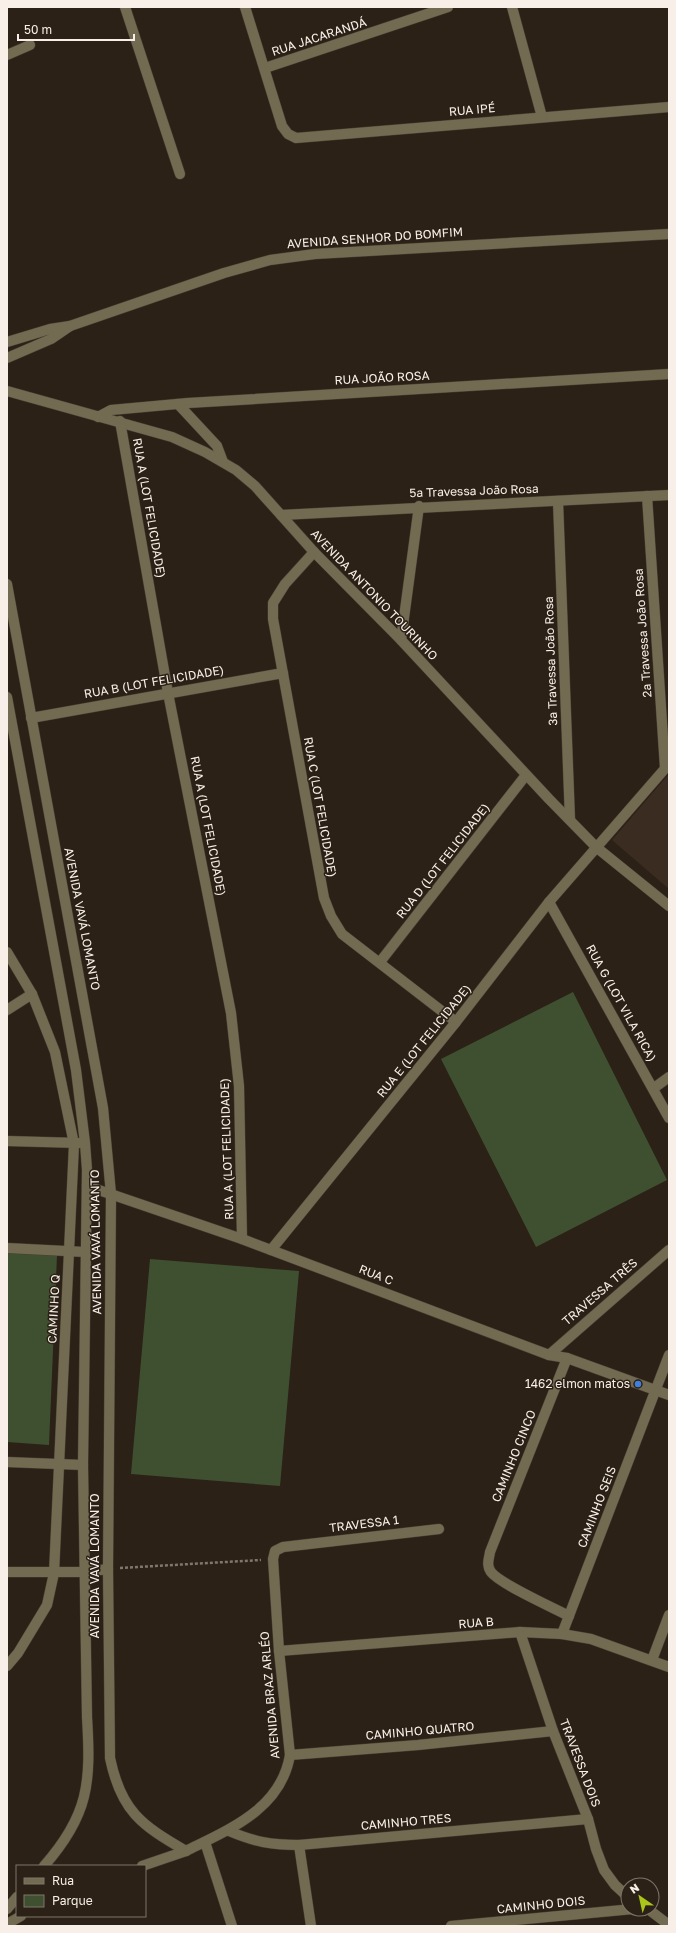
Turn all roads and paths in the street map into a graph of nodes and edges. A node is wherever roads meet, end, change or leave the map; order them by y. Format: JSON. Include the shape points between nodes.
{"nodes":[{"id":1,"x":125,"y":7,"type":"edge"},
{"id":2,"x":245,"y":7,"type":"edge"},
{"id":3,"x":448,"y":7,"type":"edge"},
{"id":4,"x":512,"y":7,"type":"edge"},
{"id":5,"x":30,"y":45,"type":"dead end"},
{"id":6,"x":7,"y":55,"type":"edge"},
{"id":7,"x":265,"y":68,"type":"junction"},
{"id":8,"x":669,"y":107,"type":"edge"},
{"id":9,"x":542,"y":117,"type":"junction"},
{"id":10,"x":180,"y":174,"type":"dead end"},
{"id":11,"x":669,"y":234,"type":"edge"},
{"id":12,"x":70,"y":326,"type":"junction"},
{"id":13,"x":7,"y":342,"type":"edge"},
{"id":14,"x":7,"y":358,"type":"edge"},
{"id":15,"x":669,"y":374,"type":"edge"},
{"id":16,"x":7,"y":391,"type":"edge"},
{"id":17,"x":178,"y":404,"type":"junction"},
{"id":18,"x":98,"y":417,"type":"junction"},
{"id":19,"x":120,"y":421,"type":"junction"},
{"id":20,"x":223,"y":462,"type":"junction"},
{"id":21,"x":669,"y":495,"type":"edge"},
{"id":22,"x":647,"y":496,"type":"junction"},
{"id":23,"x":558,"y":501,"type":"junction"},
{"id":24,"x":419,"y":506,"type":"junction"},
{"id":25,"x":281,"y":515,"type":"junction"},
{"id":26,"x":314,"y":552,"type":"junction"},
{"id":27,"x":7,"y":584,"type":"edge"},
{"id":28,"x":401,"y":640,"type":"junction"},
{"id":29,"x":283,"y":673,"type":"junction"},
{"id":30,"x":168,"y":693,"type":"junction"},
{"id":31,"x":7,"y":697,"type":"edge"},
{"id":32,"x":31,"y":718,"type":"junction"},
{"id":33,"x":667,"y":766,"type":"edge"},
{"id":34,"x":526,"y":775,"type":"junction"},
{"id":35,"x":570,"y":820,"type":"junction"},
{"id":36,"x":596,"y":847,"type":"junction"},
{"id":37,"x":549,"y":902,"type":"junction"},
{"id":38,"x":669,"y":906,"type":"edge"},
{"id":39,"x":7,"y":952,"type":"edge"},
{"id":40,"x":380,"y":962,"type":"junction"},
{"id":41,"x":32,"y":994,"type":"junction"},
{"id":42,"x":7,"y":1010,"type":"edge"},
{"id":43,"x":456,"y":1022,"type":"junction"},
{"id":44,"x":669,"y":1077,"type":"edge"},
{"id":45,"x":654,"y":1088,"type":"junction"},
{"id":46,"x":669,"y":1118,"type":"edge"},
{"id":47,"x":7,"y":1141,"type":"edge"},
{"id":48,"x":85,"y":1143,"type":"junction"},
{"id":49,"x":74,"y":1144,"type":"junction"},
{"id":50,"x":86,"y":1186,"type":"junction"},
{"id":51,"x":111,"y":1194,"type":"junction"},
{"id":52,"x":242,"y":1239,"type":"junction"},
{"id":53,"x":7,"y":1248,"type":"edge"},
{"id":54,"x":271,"y":1250,"type":"junction"},
{"id":55,"x":669,"y":1250,"type":"edge"},
{"id":56,"x":70,"y":1251,"type":"junction"},
{"id":57,"x":85,"y":1252,"type":"junction"},
{"id":58,"x":549,"y":1354,"type":"junction"},
{"id":59,"x":669,"y":1355,"type":"edge"},
{"id":60,"x":567,"y":1358,"type":"junction"},
{"id":61,"x":655,"y":1389,"type":"junction"},
{"id":62,"x":669,"y":1395,"type":"edge"},
{"id":63,"x":7,"y":1462,"type":"edge"},
{"id":64,"x":58,"y":1466,"type":"junction"},
{"id":65,"x":83,"y":1466,"type":"junction"},
{"id":66,"x":440,"y":1529,"type":"dead end"},
{"id":67,"x":272,"y":1559,"type":"junction"},
{"id":68,"x":108,"y":1569,"type":"junction"},
{"id":69,"x":7,"y":1572,"type":"edge"},
{"id":70,"x":86,"y":1572,"type":"junction"},
{"id":71,"x":54,"y":1573,"type":"junction"},
{"id":72,"x":669,"y":1615,"type":"edge"},
{"id":73,"x":569,"y":1616,"type":"junction"},
{"id":74,"x":520,"y":1632,"type":"junction"},
{"id":75,"x":562,"y":1634,"type":"junction"},
{"id":76,"x":279,"y":1651,"type":"junction"},
{"id":77,"x":652,"y":1660,"type":"junction"},
{"id":78,"x":7,"y":1666,"type":"edge"},
{"id":79,"x":669,"y":1667,"type":"edge"},
{"id":80,"x":553,"y":1730,"type":"junction"},
{"id":81,"x":290,"y":1756,"type":"junction"},
{"id":82,"x":588,"y":1819,"type":"junction"},
{"id":83,"x":229,"y":1831,"type":"junction"},
{"id":84,"x":205,"y":1842,"type":"junction"},
{"id":85,"x":299,"y":1845,"type":"junction"},
{"id":86,"x":186,"y":1850,"type":"junction"},
{"id":87,"x":45,"y":1865,"type":"edge"},
{"id":88,"x":145,"y":1865,"type":"edge"},
{"id":89,"x":620,"y":1890,"type":"edge"},
{"id":90,"x":16,"y":1898,"type":"edge"},
{"id":91,"x":7,"y":1909,"type":"edge"},
{"id":92,"x":620,"y":1910,"type":"edge"},
{"id":93,"x":19,"y":1917,"type":"edge"},
{"id":94,"x":658,"y":1917,"type":"edge"},
{"id":95,"x":7,"y":1924,"type":"edge"},
{"id":96,"x":669,"y":1925,"type":"edge"},
{"id":97,"x":232,"y":1926,"type":"edge"},
{"id":98,"x":311,"y":1926,"type":"edge"},
{"id":99,"x":451,"y":1926,"type":"edge"}],
"edges":[{"from":1,"to":10,"type":"street"},
{"from":2,"to":7,"type":"street"},
{"from":3,"to":7,"type":"street","name":"RUA JACARANDÁ"},
{"from":4,"to":9,"type":"street"},
{"from":5,"to":6,"type":"street"},
{"from":7,"to":9,"type":"street","name":"RUA IPÉ","via":[[282,126],[288,134],[296,138]]},
{"from":8,"to":9,"type":"street","name":"RUA IPÉ"},
{"from":11,"to":12,"type":"street","name":"AVENIDA SENHOR DO BOMFIM","via":[[323,253],[270,260],[224,273]]},
{"from":12,"to":13,"type":"street","name":"AVENIDA SENHOR DO BOMFIM","via":[[50,329]]},
{"from":12,"to":14,"type":"street","name":"AVENIDA SENHOR DO BOMFIM","via":[[50,339]]},
{"from":15,"to":17,"type":"street","name":"RUA JOÃO ROSA"},
{"from":16,"to":18,"type":"street","name":"AVENIDA ANTONIO TOURINHO"},
{"from":17,"to":18,"type":"street","name":"RUA JOÃO ROSA","via":[[111,410]]},
{"from":17,"to":20,"type":"street","via":[[217,446]]},
{"from":18,"to":19,"type":"street","name":"AVENIDA ANTONIO TOURINHO"},
{"from":19,"to":20,"type":"street","name":"AVENIDA ANTONIO TOURINHO","via":[[172,436]]},
{"from":19,"to":30,"type":"street","name":"RUA A (LOT FELICIDADE)"},
{"from":20,"to":25,"type":"street","name":"AVENIDA ANTONIO TOURINHO","via":[[255,486]]},
{"from":21,"to":22,"type":"street","name":"5ª Travessa João Rosa"},
{"from":22,"to":23,"type":"street","name":"5ª Travessa João Rosa"},
{"from":22,"to":33,"type":"street","name":"2ª Travessa João Rosa"},
{"from":23,"to":24,"type":"street","name":"5ª Travessa João Rosa"},
{"from":23,"to":35,"type":"street","name":"3ª Travessa João Rosa"},
{"from":24,"to":25,"type":"street","name":"5ª Travessa João Rosa"},
{"from":24,"to":28,"type":"street"},
{"from":25,"to":26,"type":"street","name":"AVENIDA ANTONIO TOURINHO"},
{"from":26,"to":28,"type":"street","name":"AVENIDA ANTONIO TOURINHO"},
{"from":26,"to":29,"type":"street","name":"RUA C (LOT FELICIDADE)","via":[[285,584],[273,603],[273,619]]},
{"from":27,"to":32,"type":"street","name":"AVENIDA VAVÁ LOMANTO"},
{"from":28,"to":34,"type":"street","name":"AVENIDA ANTONIO TOURINHO"},
{"from":29,"to":30,"type":"street","name":"RUA B (LOT FELICIDADE)"},
{"from":29,"to":40,"type":"street","name":"RUA C (LOT FELICIDADE)","via":[[324,898],[342,934]]},
{"from":30,"to":32,"type":"street","name":"RUA B (LOT FELICIDADE)"},
{"from":30,"to":52,"type":"street","name":"RUA A (LOT FELICIDADE)","via":[[231,1013],[240,1086]]},
{"from":31,"to":48,"type":"street","name":"AVENIDA VAVÁ LOMANTO","via":[[76,1070]]},
{"from":32,"to":51,"type":"street","name":"AVENIDA VAVÁ LOMANTO","via":[[103,1108]]},
{"from":33,"to":36,"type":"street","name":"RUA E (LOT FELICIDADE)"},
{"from":34,"to":35,"type":"street","name":"AVENIDA ANTONIO TOURINHO"},
{"from":34,"to":40,"type":"street","name":"RUA D (LOT FELICIDADE)"},
{"from":35,"to":36,"type":"street","name":"AVENIDA ANTONIO TOURINHO"},
{"from":36,"to":37,"type":"street","name":"RUA E (LOT FELICIDADE)"},
{"from":36,"to":38,"type":"street","name":"AVENIDA ANTONIO TOURINHO"},
{"from":37,"to":43,"type":"street","name":"RUA E (LOT FELICIDADE)"},
{"from":37,"to":45,"type":"street","name":"RUA G (LOT VILA RICA)"},
{"from":39,"to":41,"type":"street","name":"CAMINHO Q"},
{"from":40,"to":43,"type":"street","name":"RUA C (LOT FELICIDADE)"},
{"from":41,"to":42,"type":"street"},
{"from":41,"to":49,"type":"street","name":"CAMINHO Q","via":[[55,1052]]},
{"from":43,"to":54,"type":"street","name":"RUA E (LOT FELICIDADE)"},
{"from":44,"to":45,"type":"street"},
{"from":45,"to":46,"type":"street","name":"RUA G (LOT VILA RICA)"},
{"from":47,"to":49,"type":"street"},
{"from":48,"to":49,"type":"street"},
{"from":48,"to":50,"type":"street","name":"AVENIDA VAVÁ LOMANTO"},
{"from":49,"to":56,"type":"street","name":"CAMINHO Q"},
{"from":50,"to":51,"type":"street","name":"RUA C"},
{"from":50,"to":57,"type":"street","name":"AVENIDA VAVÁ LOMANTO"},
{"from":51,"to":52,"type":"street","name":"RUA C"},
{"from":51,"to":68,"type":"street","name":"AVENIDA VAVÁ LOMANTO"},
{"from":52,"to":54,"type":"street","name":"RUA C"},
{"from":53,"to":56,"type":"street"},
{"from":54,"to":58,"type":"street","name":"RUA C"},
{"from":55,"to":58,"type":"street","name":"TRAVESSA TRÊS"},
{"from":56,"to":57,"type":"street"},
{"from":56,"to":64,"type":"street","name":"CAMINHO Q"},
{"from":57,"to":65,"type":"street","name":"AVENIDA VAVÁ LOMANTO"},
{"from":58,"to":60,"type":"street","name":"RUA C"},
{"from":59,"to":61,"type":"street","name":"CAMINHO SEIS"},
{"from":60,"to":61,"type":"street","name":"RUA C"},
{"from":60,"to":73,"type":"street","name":"CAMINHO CINCO","via":[[490,1552],[488,1564],[492,1573],[502,1582]]},
{"from":61,"to":62,"type":"street","name":"RUA C"},
{"from":61,"to":73,"type":"street","name":"CAMINHO SEIS"},
{"from":63,"to":64,"type":"street"},
{"from":64,"to":65,"type":"street"},
{"from":64,"to":71,"type":"street","name":"CAMINHO Q"},
{"from":65,"to":70,"type":"street","name":"AVENIDA VAVÁ LOMANTO"},
{"from":66,"to":67,"type":"street","name":"TRAVESSA 1","via":[[279,1548]]},
{"from":67,"to":68,"type":"path"},
{"from":67,"to":76,"type":"street","name":"AVENIDA BRAZ ARLÉO"},
{"from":68,"to":70,"type":"street"},
{"from":68,"to":86,"type":"street","name":"AVENIDA VAVÁ LOMANTO","via":[[109,1729],[113,1776],[127,1805],[139,1820],[157,1834]]},
{"from":69,"to":71,"type":"street"},
{"from":70,"to":71,"type":"street"},
{"from":70,"to":87,"type":"street","name":"AVENIDA VAVÁ LOMANTO","via":[[88,1780],[80,1815],[58,1850]]},
{"from":71,"to":78,"type":"street","name":"CAMINHO Q","via":[[47,1605],[18,1653]]},
{"from":72,"to":77,"type":"street"},
{"from":73,"to":75,"type":"street","name":"CAMINHO SEIS"},
{"from":74,"to":75,"type":"street","name":"RUA B"},
{"from":74,"to":76,"type":"street","name":"RUA B"},
{"from":74,"to":80,"type":"street","name":"TRAVESSA DOIS"},
{"from":75,"to":77,"type":"street","name":"RUA B","via":[[592,1639]]},
{"from":76,"to":81,"type":"street","name":"AVENIDA BRAZ ARLÉO"},
{"from":77,"to":79,"type":"street","name":"RUA B"},
{"from":80,"to":81,"type":"street","name":"CAMINHO QUATRO"},
{"from":80,"to":82,"type":"street","name":"TRAVESSA DOIS"},
{"from":81,"to":83,"type":"street","name":"AVENIDA BRAZ ARLÉO","via":[[288,1770],[273,1795]]},
{"from":82,"to":85,"type":"street","name":"CAMINHO TRES"},
{"from":82,"to":89,"type":"street","name":"TRAVESSA DOIS","via":[[604,1870]]},
{"from":83,"to":84,"type":"street","name":"AVENIDA BRAZ ARLÉO"},
{"from":83,"to":85,"type":"street","name":"CAMINHO TRES","via":[[247,1839],[274,1845]]},
{"from":84,"to":86,"type":"street","name":"AVENIDA BRAZ ARLÉO"},
{"from":84,"to":97,"type":"street"},
{"from":85,"to":98,"type":"street"},
{"from":86,"to":88,"type":"street","name":"AVENIDA BRAZ ARLÉO"},
{"from":90,"to":91,"type":"street"},
{"from":92,"to":99,"type":"street","name":"CAMINHO DOIS"},
{"from":93,"to":95,"type":"street"},
{"from":94,"to":96,"type":"street"}]}
